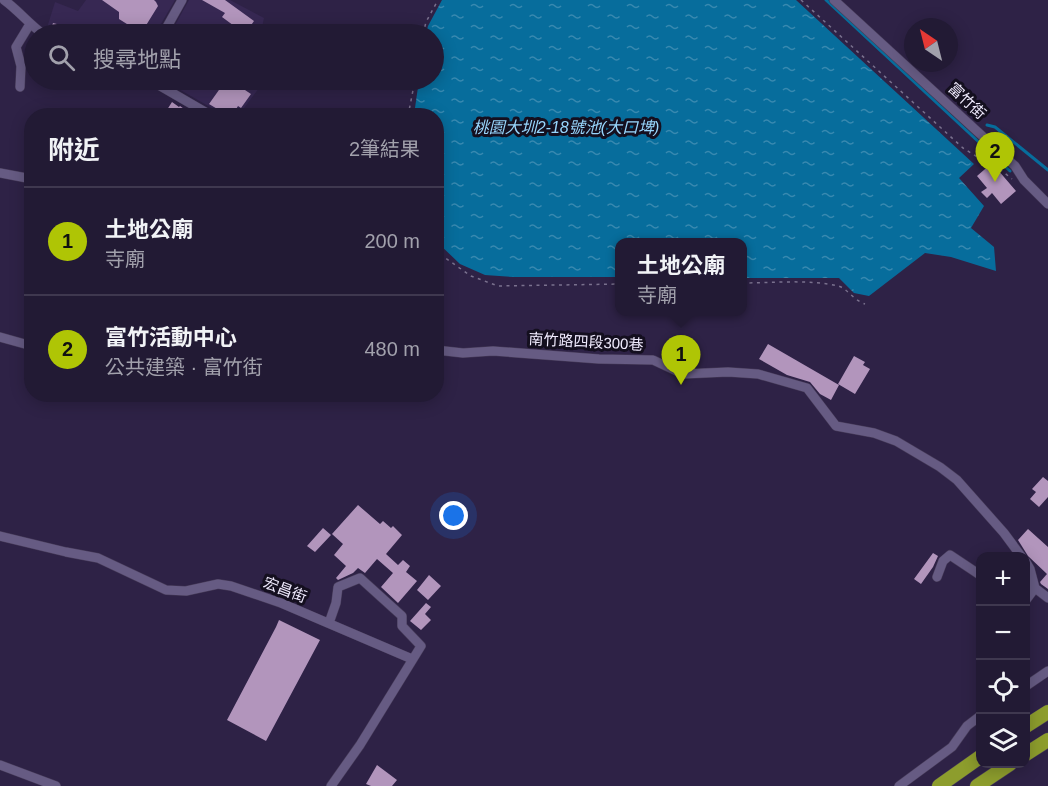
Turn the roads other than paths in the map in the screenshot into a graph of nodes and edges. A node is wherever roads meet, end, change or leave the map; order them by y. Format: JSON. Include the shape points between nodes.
{"nodes":[{"id":1,"x":4,"y":0,"type":"edge"},
{"id":2,"x":182,"y":0,"type":"edge"},
{"id":3,"x":834,"y":0,"type":"edge"},
{"id":4,"x":30,"y":24,"type":"edge"},
{"id":5,"x":169,"y":24,"type":"edge"},
{"id":6,"x":24,"y":34,"type":"edge"},
{"id":7,"x":20,"y":87,"type":"dead end"},
{"id":8,"x":167,"y":90,"type":"edge"},
{"id":9,"x":198,"y":108,"type":"edge"},
{"id":10,"x":0,"y":172,"type":"edge"},
{"id":11,"x":24,"y":177,"type":"edge"},
{"id":12,"x":1048,"y":204,"type":"edge"},
{"id":13,"x":0,"y":337,"type":"edge"},
{"id":14,"x":24,"y":344,"type":"edge"},
{"id":15,"x":444,"y":351,"type":"edge"},
{"id":16,"x":0,"y":536,"type":"edge"},
{"id":17,"x":1015,"y":552,"type":"edge"},
{"id":18,"x":1030,"y":569,"type":"edge"},
{"id":19,"x":976,"y":572,"type":"edge"},
{"id":20,"x":937,"y":577,"type":"dead end"},
{"id":21,"x":1035,"y":588,"type":"junction"},
{"id":22,"x":1030,"y":595,"type":"edge"},
{"id":23,"x":1048,"y":598,"type":"edge"},
{"id":24,"x":329,"y":623,"type":"junction"},
{"id":25,"x":412,"y":659,"type":"junction"},
{"id":26,"x":1048,"y":671,"type":"edge"},
{"id":27,"x":1030,"y":683,"type":"edge"},
{"id":28,"x":1048,"y":712,"type":"edge"},
{"id":29,"x":976,"y":720,"type":"edge"},
{"id":30,"x":1030,"y":723,"type":"edge"},
{"id":31,"x":1048,"y":740,"type":"edge"},
{"id":32,"x":1030,"y":751,"type":"edge"},
{"id":33,"x":976,"y":760,"type":"edge"},
{"id":34,"x":0,"y":765,"type":"edge"},
{"id":35,"x":1004,"y":768,"type":"edge"},
{"id":36,"x":56,"y":786,"type":"edge"},
{"id":37,"x":331,"y":786,"type":"edge"},
{"id":38,"x":899,"y":786,"type":"edge"},
{"id":39,"x":939,"y":786,"type":"edge"},
{"id":40,"x":977,"y":786,"type":"edge"}],
"edges":[{"from":1,"to":4,"type":"street"},
{"from":2,"to":5,"type":"street"},
{"from":3,"to":12,"type":"street","name":"富竹街","via":[[1015,166]]},
{"from":6,"to":7,"type":"street","via":[[16,47],[21,66]]},
{"from":8,"to":9,"type":"street"},
{"from":10,"to":11,"type":"street"},
{"from":13,"to":14,"type":"street"},
{"from":15,"to":17,"type":"street","name":"南竹路四段300巷","via":[[653,360],[683,374],[758,374],[807,388],[836,426],[896,441],[957,480]]},
{"from":16,"to":24,"type":"street","name":"宏昌街","via":[[98,558],[166,590],[231,586]]},
{"from":18,"to":21,"type":"street"},
{"from":19,"to":20,"type":"street","via":[[951,555],[943,561]]},
{"from":21,"to":22,"type":"street"},
{"from":21,"to":23,"type":"street"},
{"from":24,"to":25,"type":"street","name":"宏昌街"},
{"from":24,"to":25,"type":"street","via":[[338,587],[360,578],[402,616],[402,627],[421,646]]},
{"from":25,"to":37,"type":"street"},
{"from":26,"to":27,"type":"street"},
{"from":28,"to":30,"type":"highway"},
{"from":29,"to":38,"type":"street","via":[[952,747]]},
{"from":31,"to":32,"type":"highway"},
{"from":33,"to":39,"type":"highway"},
{"from":34,"to":36,"type":"street"},
{"from":35,"to":40,"type":"highway"}]}
